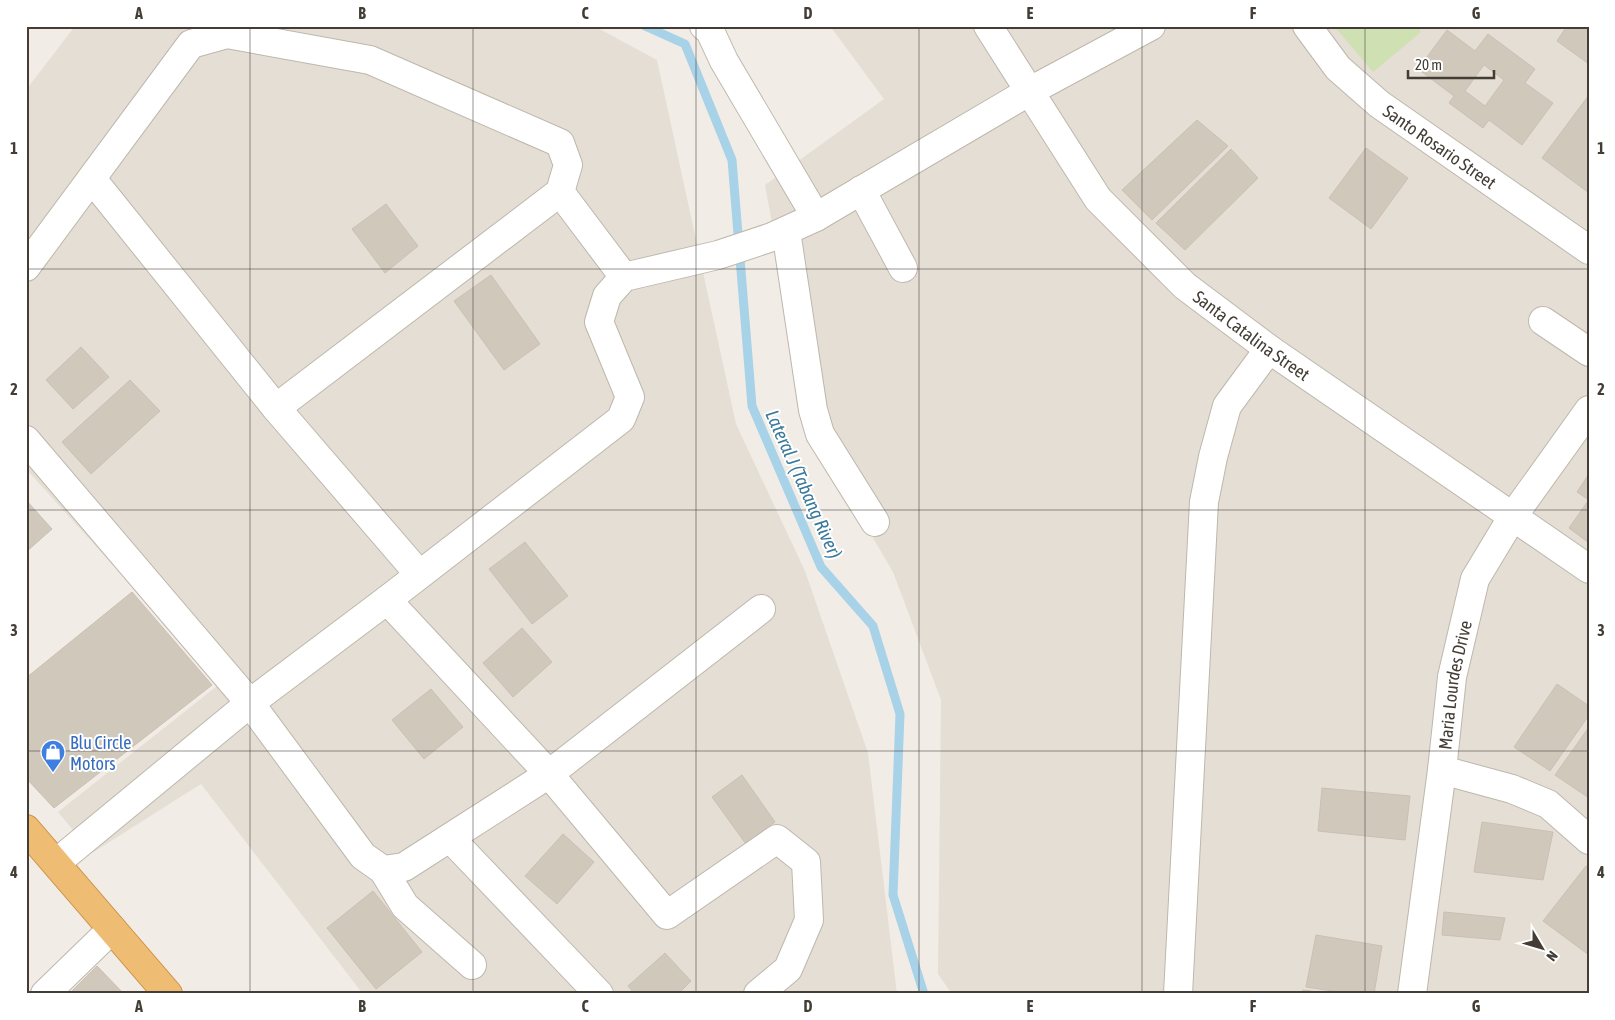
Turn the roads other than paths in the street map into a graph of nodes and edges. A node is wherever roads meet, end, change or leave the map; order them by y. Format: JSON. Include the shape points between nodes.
{"nodes":[{"id":1,"x":704,"y":26,"type":"edge"},
{"id":2,"x":988,"y":26,"type":"edge"},
{"id":3,"x":1151,"y":26,"type":"edge"},
{"id":4,"x":1307,"y":26,"type":"edge"},
{"id":5,"x":1030,"y":91,"type":"junction"},
{"id":6,"x":92,"y":179,"type":"junction"},
{"id":7,"x":861,"y":190,"type":"junction"},
{"id":8,"x":560,"y":192,"type":"junction"},
{"id":9,"x":816,"y":217,"type":"junction"},
{"id":10,"x":779,"y":234,"type":"junction"},
{"id":11,"x":1589,"y":250,"type":"edge"},
{"id":12,"x":26,"y":267,"type":"edge"},
{"id":13,"x":903,"y":268,"type":"dead end"},
{"id":14,"x":624,"y":277,"type":"junction"},
{"id":15,"x":1543,"y":321,"type":"dead end"},
{"id":16,"x":1269,"y":349,"type":"junction"},
{"id":17,"x":1589,"y":352,"type":"edge"},
{"id":18,"x":276,"y":408,"type":"junction"},
{"id":19,"x":1589,"y":410,"type":"edge"},
{"id":20,"x":26,"y":440,"type":"edge"},
{"id":21,"x":1513,"y":516,"type":"junction"},
{"id":22,"x":875,"y":522,"type":"dead end"},
{"id":23,"x":1589,"y":569,"type":"edge"},
{"id":24,"x":419,"y":574,"type":"junction"},
{"id":25,"x":387,"y":600,"type":"junction"},
{"id":26,"x":761,"y":609,"type":"dead end"},
{"id":27,"x":250,"y":703,"type":"junction"},
{"id":28,"x":1442,"y":770,"type":"junction"},
{"id":29,"x":548,"y":774,"type":"junction"},
{"id":30,"x":26,"y":829,"type":"edge"},
{"id":31,"x":450,"y":838,"type":"junction"},
{"id":32,"x":1589,"y":840,"type":"edge"},
{"id":33,"x":56,"y":863,"type":"junction"},
{"id":34,"x":382,"y":870,"type":"junction"},
{"id":35,"x":112,"y":930,"type":"junction"},
{"id":36,"x":472,"y":965,"type":"dead end"},
{"id":37,"x":45,"y":994,"type":"edge"},
{"id":38,"x":168,"y":994,"type":"edge"},
{"id":39,"x":599,"y":994,"type":"edge"},
{"id":40,"x":758,"y":994,"type":"edge"},
{"id":41,"x":1178,"y":994,"type":"edge"},
{"id":42,"x":1412,"y":994,"type":"edge"}],
"edges":[{"from":1,"to":9,"type":"street","via":[[710,31],[724,62]]},
{"from":2,"to":5,"type":"street","name":"Santa Catalina Street"},
{"from":3,"to":5,"type":"street"},
{"from":4,"to":11,"type":"street","name":"Santo Rosario Street","via":[[1338,68],[1379,104]]},
{"from":5,"to":7,"type":"street"},
{"from":5,"to":16,"type":"street","name":"Santa Catalina Street","via":[[1098,199],[1185,286]]},
{"from":6,"to":8,"type":"street","via":[[191,44],[227,34],[370,60],[560,143],[568,165]]},
{"from":6,"to":12,"type":"street"},
{"from":6,"to":18,"type":"street"},
{"from":7,"to":9,"type":"street"},
{"from":7,"to":13,"type":"street"},
{"from":8,"to":14,"type":"street"},
{"from":8,"to":18,"type":"street"},
{"from":9,"to":10,"type":"street"},
{"from":10,"to":14,"type":"street","via":[[718,255]]},
{"from":10,"to":22,"type":"street","via":[[820,434]]},
{"from":14,"to":24,"type":"street","via":[[607,296],[599,322],[630,397],[622,419]]},
{"from":15,"to":17,"type":"street"},
{"from":16,"to":21,"type":"street","name":"Santa Catalina Street"},
{"from":16,"to":41,"type":"street","via":[[1227,406],[1204,502]]},
{"from":18,"to":24,"type":"street"},
{"from":19,"to":21,"type":"street","name":"Maria Lourdes Drive"},
{"from":20,"to":27,"type":"street"},
{"from":21,"to":23,"type":"street","name":"Santa Catalina Street"},
{"from":21,"to":28,"type":"street","name":"Maria Lourdes Drive","via":[[1475,579],[1452,677]]},
{"from":24,"to":25,"type":"street"},
{"from":25,"to":27,"type":"street"},
{"from":25,"to":29,"type":"street"},
{"from":26,"to":29,"type":"street"},
{"from":27,"to":33,"type":"street"},
{"from":27,"to":34,"type":"street","via":[[363,856]]},
{"from":28,"to":32,"type":"street","via":[[1512,789],[1548,804]]},
{"from":28,"to":42,"type":"street","name":"Maria Lourdes Drive"},
{"from":29,"to":31,"type":"street"},
{"from":29,"to":40,"type":"street","via":[[667,915],[777,839],[806,862],[809,920],[788,969]]},
{"from":30,"to":33,"type":"highway"},
{"from":31,"to":34,"type":"street","via":[[404,867]]},
{"from":31,"to":39,"type":"street"},
{"from":33,"to":35,"type":"highway"},
{"from":34,"to":36,"type":"street","via":[[405,906]]},
{"from":35,"to":37,"type":"street"},
{"from":35,"to":38,"type":"highway"}]}
